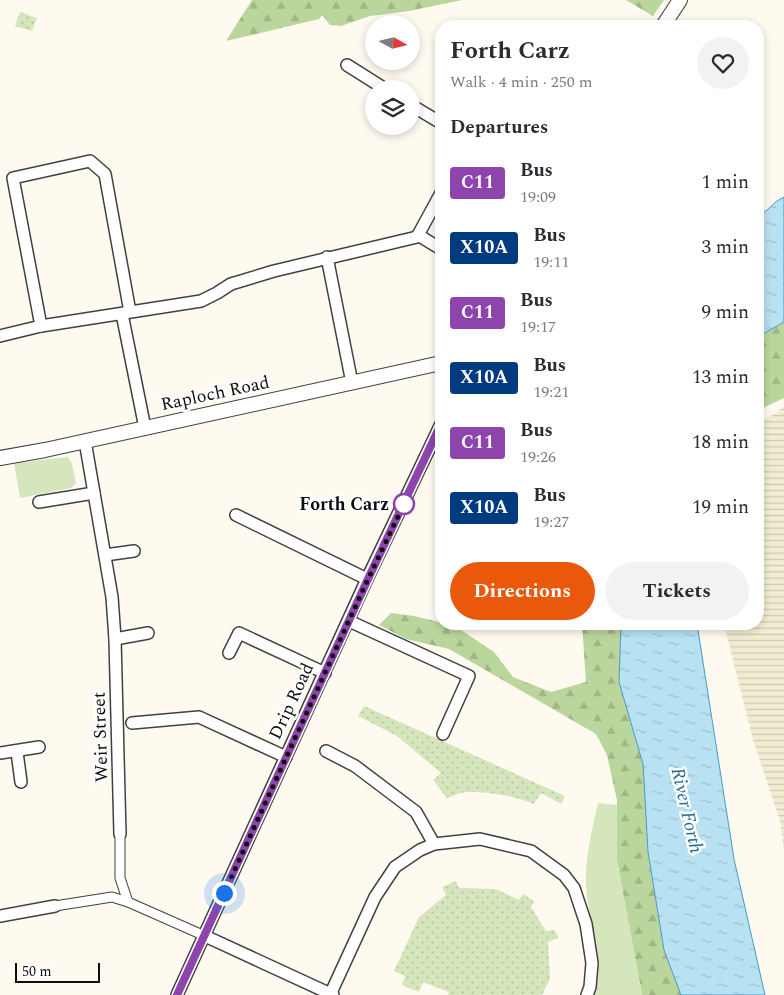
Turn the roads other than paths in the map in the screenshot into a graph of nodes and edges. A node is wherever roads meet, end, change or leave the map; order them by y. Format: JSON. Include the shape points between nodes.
{"nodes":[{"id":1,"x":680,"y":0,"type":"edge"},
{"id":2,"x":667,"y":20,"type":"edge"},
{"id":3,"x":347,"y":66,"type":"dead end"},
{"id":4,"x":370,"y":80,"type":"edge"},
{"id":5,"x":420,"y":111,"type":"edge"},
{"id":6,"x":435,"y":120,"type":"edge"},
{"id":7,"x":435,"y":204,"type":"edge"},
{"id":8,"x":418,"y":235,"type":"junction"},
{"id":9,"x":435,"y":245,"type":"edge"},
{"id":10,"x":327,"y":257,"type":"junction"},
{"id":11,"x":126,"y":313,"type":"junction"},
{"id":12,"x":41,"y":326,"type":"junction"},
{"id":13,"x":0,"y":336,"type":"edge"},
{"id":14,"x":435,"y":368,"type":"edge"},
{"id":15,"x":352,"y":383,"type":"junction"},
{"id":16,"x":145,"y":428,"type":"junction"},
{"id":17,"x":435,"y":437,"type":"edge"},
{"id":18,"x":85,"y":441,"type":"junction"},
{"id":19,"x":0,"y":458,"type":"edge"},
{"id":20,"x":94,"y":493,"type":"junction"},
{"id":21,"x":39,"y":502,"type":"dead end"},
{"id":22,"x":236,"y":515,"type":"dead end"},
{"id":23,"x":134,"y":551,"type":"dead end"},
{"id":24,"x":105,"y":555,"type":"junction"},
{"id":25,"x":368,"y":579,"type":"junction"},
{"id":26,"x":349,"y":621,"type":"junction"},
{"id":27,"x":148,"y":633,"type":"dead end"},
{"id":28,"x":115,"y":639,"type":"junction"},
{"id":29,"x":229,"y":653,"type":"dead end"},
{"id":30,"x":325,"y":673,"type":"junction"},
{"id":31,"x":132,"y":723,"type":"dead end"},
{"id":32,"x":444,"y":734,"type":"dead end"},
{"id":33,"x":39,"y":747,"type":"dead end"},
{"id":34,"x":326,"y":750,"type":"dead end"},
{"id":35,"x":17,"y":752,"type":"junction"},
{"id":36,"x":0,"y":753,"type":"edge"},
{"id":37,"x":286,"y":757,"type":"junction"},
{"id":38,"x":21,"y":782,"type":"dead end"},
{"id":39,"x":120,"y":834,"type":"joint"},
{"id":40,"x":434,"y":844,"type":"junction"},
{"id":41,"x":128,"y":902,"type":"junction"},
{"id":42,"x":56,"y":906,"type":"joint"},
{"id":43,"x":0,"y":916,"type":"edge"},
{"id":44,"x":205,"y":936,"type":"junction"},
{"id":45,"x":177,"y":995,"type":"edge"},
{"id":46,"x":331,"y":995,"type":"edge"},
{"id":47,"x":587,"y":995,"type":"edge"}],
"edges":[{"from":1,"to":2,"type":"street"},
{"from":3,"to":4,"type":"street"},
{"from":5,"to":6,"type":"street"},
{"from":7,"to":8,"type":"street"},
{"from":8,"to":9,"type":"street"},
{"from":8,"to":10,"type":"street","via":[[417,238]]},
{"from":10,"to":11,"type":"street","via":[[231,284],[201,300]]},
{"from":10,"to":15,"type":"street"},
{"from":11,"to":12,"type":"street"},
{"from":11,"to":12,"type":"street","via":[[105,174],[90,161],[12,178]]},
{"from":11,"to":16,"type":"street"},
{"from":12,"to":13,"type":"street"},
{"from":14,"to":15,"type":"street","name":"Raploch Road"},
{"from":15,"to":16,"type":"street","name":"Raploch Road"},
{"from":16,"to":18,"type":"street","name":"Raploch Road"},
{"from":17,"to":25,"type":"street","name":"Drip Road"},
{"from":18,"to":19,"type":"street","name":"Raploch Road"},
{"from":18,"to":20,"type":"street","name":"Weir Street"},
{"from":20,"to":21,"type":"street"},
{"from":20,"to":24,"type":"street","name":"Weir Street"},
{"from":22,"to":25,"type":"street"},
{"from":23,"to":24,"type":"street"},
{"from":24,"to":28,"type":"street","name":"Weir Street"},
{"from":25,"to":26,"type":"street","name":"Drip Road"},
{"from":26,"to":30,"type":"street","name":"Drip Road"},
{"from":26,"to":32,"type":"street","via":[[469,676]]},
{"from":27,"to":28,"type":"street"},
{"from":28,"to":39,"type":"street","name":"Weir Street"},
{"from":29,"to":30,"type":"street","via":[[239,633]]},
{"from":30,"to":37,"type":"street","name":"Drip Road"},
{"from":31,"to":37,"type":"street","via":[[199,717]]},
{"from":33,"to":35,"type":"street"},
{"from":34,"to":40,"type":"street","via":[[355,766],[416,812]]},
{"from":35,"to":36,"type":"street"},
{"from":35,"to":38,"type":"street"},
{"from":37,"to":44,"type":"street","name":"Drip Road"},
{"from":39,"to":41,"type":"street","via":[[120,878]]},
{"from":40,"to":46,"type":"street","via":[[395,868],[375,897]]},
{"from":40,"to":47,"type":"street","via":[[480,839],[531,851],[564,875],[574,888],[589,938],[592,963]]},
{"from":41,"to":42,"type":"street","via":[[112,897]]},
{"from":41,"to":44,"type":"street"},
{"from":42,"to":43,"type":"street"},
{"from":44,"to":45,"type":"street","name":"Drip Road"},
{"from":44,"to":46,"type":"street"}]}
